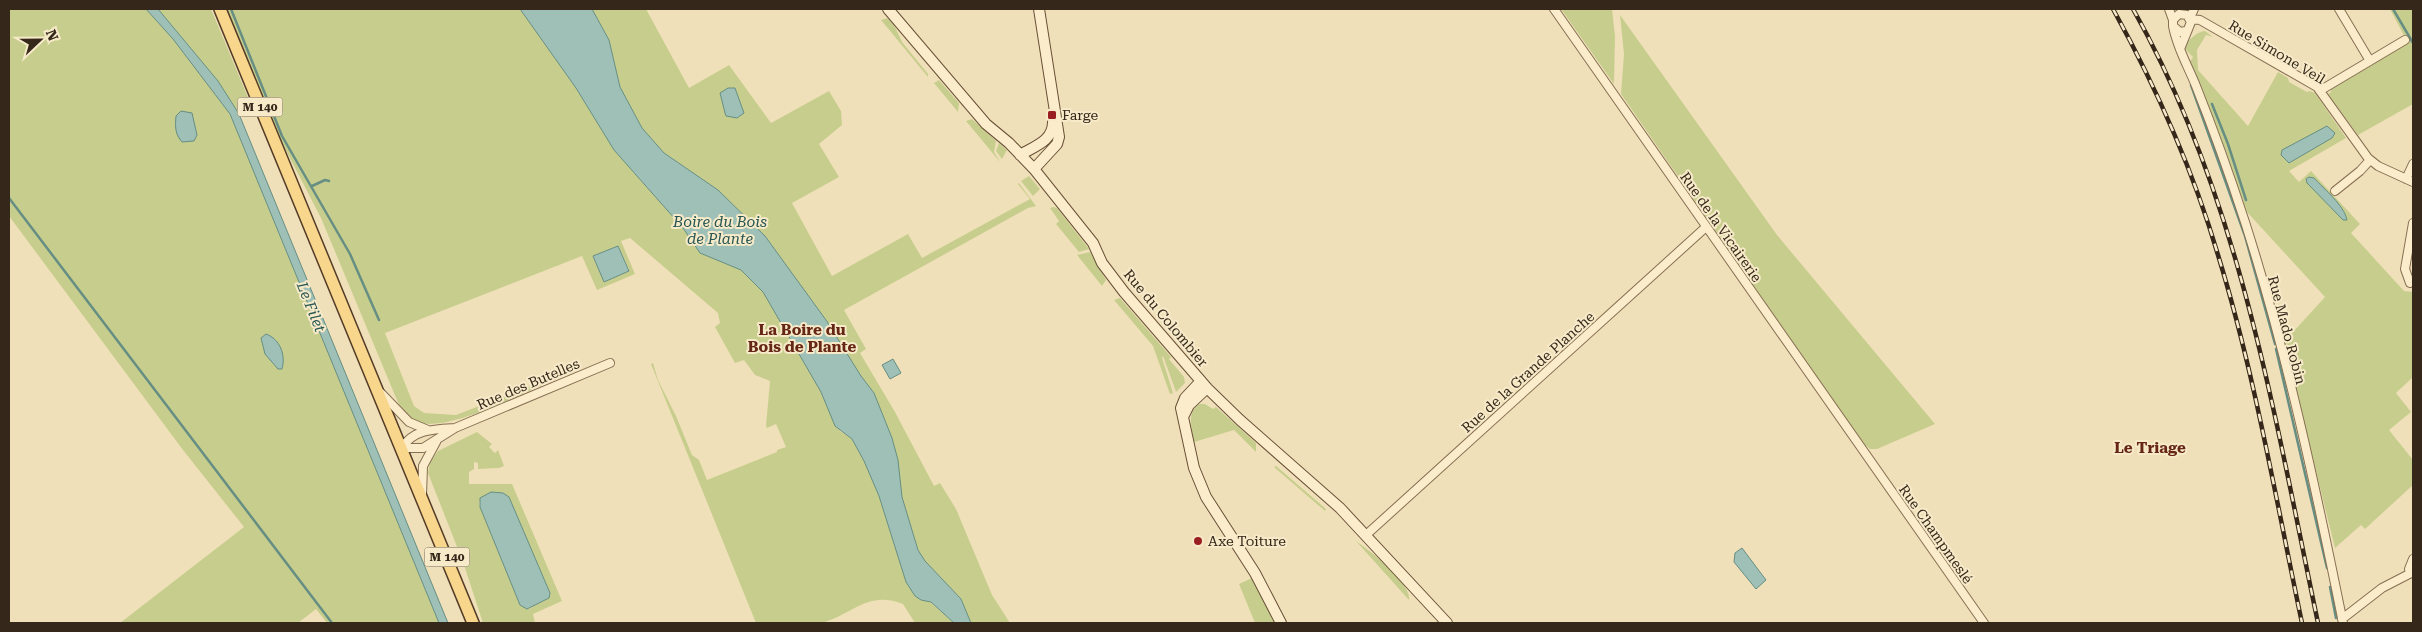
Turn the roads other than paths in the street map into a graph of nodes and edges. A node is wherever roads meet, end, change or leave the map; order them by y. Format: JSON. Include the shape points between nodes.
{"nodes":[{"id":1,"x":220,"y":9,"type":"edge"},
{"id":2,"x":888,"y":9,"type":"edge"},
{"id":3,"x":1039,"y":9,"type":"edge"},
{"id":4,"x":1554,"y":9,"type":"edge"},
{"id":5,"x":2169,"y":9,"type":"edge"},
{"id":6,"x":2194,"y":9,"type":"edge"},
{"id":7,"x":2339,"y":9,"type":"edge"},
{"id":8,"x":2182,"y":11,"type":"edge"},
{"id":9,"x":2190,"y":18,"type":"junction"},
{"id":10,"x":2173,"y":23,"type":"junction"},
{"id":11,"x":2208,"y":26,"type":"junction"},
{"id":12,"x":2187,"y":30,"type":"junction"},
{"id":13,"x":2405,"y":40,"type":"dead end"},
{"id":14,"x":2180,"y":51,"type":"junction"},
{"id":15,"x":2370,"y":61,"type":"junction"},
{"id":16,"x":2321,"y":90,"type":"junction"},
{"id":17,"x":1052,"y":96,"type":"junction"},
{"id":18,"x":1020,"y":155,"type":"junction"},
{"id":19,"x":2370,"y":160,"type":"junction"},
{"id":20,"x":2413,"y":164,"type":"edge"},
{"id":21,"x":1034,"y":169,"type":"junction"},
{"id":22,"x":2409,"y":181,"type":"edge"},
{"id":23,"x":2335,"y":191,"type":"dead end"},
{"id":24,"x":2413,"y":223,"type":"edge"},
{"id":25,"x":1706,"y":227,"type":"junction"},
{"id":26,"x":2410,"y":283,"type":"dead end"},
{"id":27,"x":610,"y":362,"type":"dead end"},
{"id":28,"x":1204,"y":385,"type":"junction"},
{"id":29,"x":380,"y":393,"type":"junction"},
{"id":30,"x":455,"y":428,"type":"junction"},
{"id":31,"x":428,"y":430,"type":"junction"},
{"id":32,"x":437,"y":440,"type":"junction"},
{"id":33,"x":402,"y":448,"type":"junction"},
{"id":34,"x":1868,"y":459,"type":"joint"},
{"id":35,"x":422,"y":496,"type":"junction"},
{"id":36,"x":1366,"y":535,"type":"junction"},
{"id":37,"x":2413,"y":558,"type":"edge"},
{"id":38,"x":2412,"y":572,"type":"edge"},
{"id":39,"x":2342,"y":621,"type":"edge"},
{"id":40,"x":474,"y":623,"type":"edge"},
{"id":41,"x":1281,"y":623,"type":"edge"},
{"id":42,"x":1448,"y":623,"type":"edge"},
{"id":43,"x":1984,"y":623,"type":"edge"}],
"edges":[{"from":1,"to":29,"type":"main road","number":"M 140"},
{"from":2,"to":18,"type":"main road","name":"Rue du Colombier","via":[[986,124]]},
{"from":3,"to":17,"type":"main road"},
{"from":4,"to":25,"type":"street","name":"Rue de la Vicairerie"},
{"from":5,"to":10,"type":"street","name":"Rue Mado Robin"},
{"from":6,"to":9,"type":"street"},
{"from":7,"to":15,"type":"street"},
{"from":8,"to":9,"type":"street"},
{"from":8,"to":10,"type":"street"},
{"from":9,"to":11,"type":"street","name":"Rue Simone Veil"},
{"from":9,"to":12,"type":"street"},
{"from":10,"to":12,"type":"street","via":[[2180,32]]},
{"from":10,"to":14,"type":"street","name":"Rue Mado Robin"},
{"from":11,"to":12,"type":"street","name":"Rue Simone Veil"},
{"from":11,"to":16,"type":"street","name":"Rue Simone Veil"},
{"from":12,"to":14,"type":"street"},
{"from":13,"to":15,"type":"street"},
{"from":14,"to":39,"type":"street","name":"Rue Mado Robin","via":[[2218,144],[2272,315]]},
{"from":15,"to":16,"type":"street"},
{"from":16,"to":19,"type":"street","name":"Rue Simone Veil"},
{"from":17,"to":18,"type":"main road","via":[[1053,132],[1044,142]]},
{"from":17,"to":21,"type":"main road","via":[[1057,144]]},
{"from":18,"to":21,"type":"main road","name":"Rue du Colombier"},
{"from":19,"to":22,"type":"street","name":"Rue Simone Veil"},
{"from":19,"to":23,"type":"street"},
{"from":20,"to":22,"type":"street"},
{"from":21,"to":28,"type":"main road","name":"Rue du Colombier","via":[[1093,243],[1102,263],[1124,292]]},
{"from":24,"to":26,"type":"street","via":[[2405,269]]},
{"from":25,"to":34,"type":"street","name":"Rue de la Vicairerie"},
{"from":25,"to":36,"type":"street","name":"Rue de la Grande Planche"},
{"from":27,"to":30,"type":"street","name":"Rue des Butelles"},
{"from":28,"to":36,"type":"main road","name":"Rue du Colombier","via":[[1332,500]]},
{"from":28,"to":41,"type":"main road","via":[[1182,402],[1191,454],[1203,491],[1259,579]]},
{"from":29,"to":31,"type":"street","via":[[409,422]]},
{"from":29,"to":33,"type":"main road","number":"M 140"},
{"from":30,"to":31,"type":"street","name":"Rue des Butelles"},
{"from":30,"to":32,"type":"street","name":"Rue des Butelles"},
{"from":31,"to":33,"type":"street","name":"Rue des Butelles","via":[[407,440]]},
{"from":32,"to":33,"type":"street","name":"Rue des Butelles","via":[[422,448]]},
{"from":32,"to":35,"type":"street","name":"Rue des Butelles","via":[[425,460]]},
{"from":33,"to":35,"type":"main road","number":"M 140"},
{"from":34,"to":43,"type":"street","name":"Rue Champmeslé"},
{"from":35,"to":40,"type":"main road","number":"M 140"},
{"from":36,"to":42,"type":"main road","name":"Rue du Colombier"},
{"from":37,"to":38,"type":"street","via":[[2409,569]]},
{"from":38,"to":39,"type":"street","via":[[2382,588]]}]}
